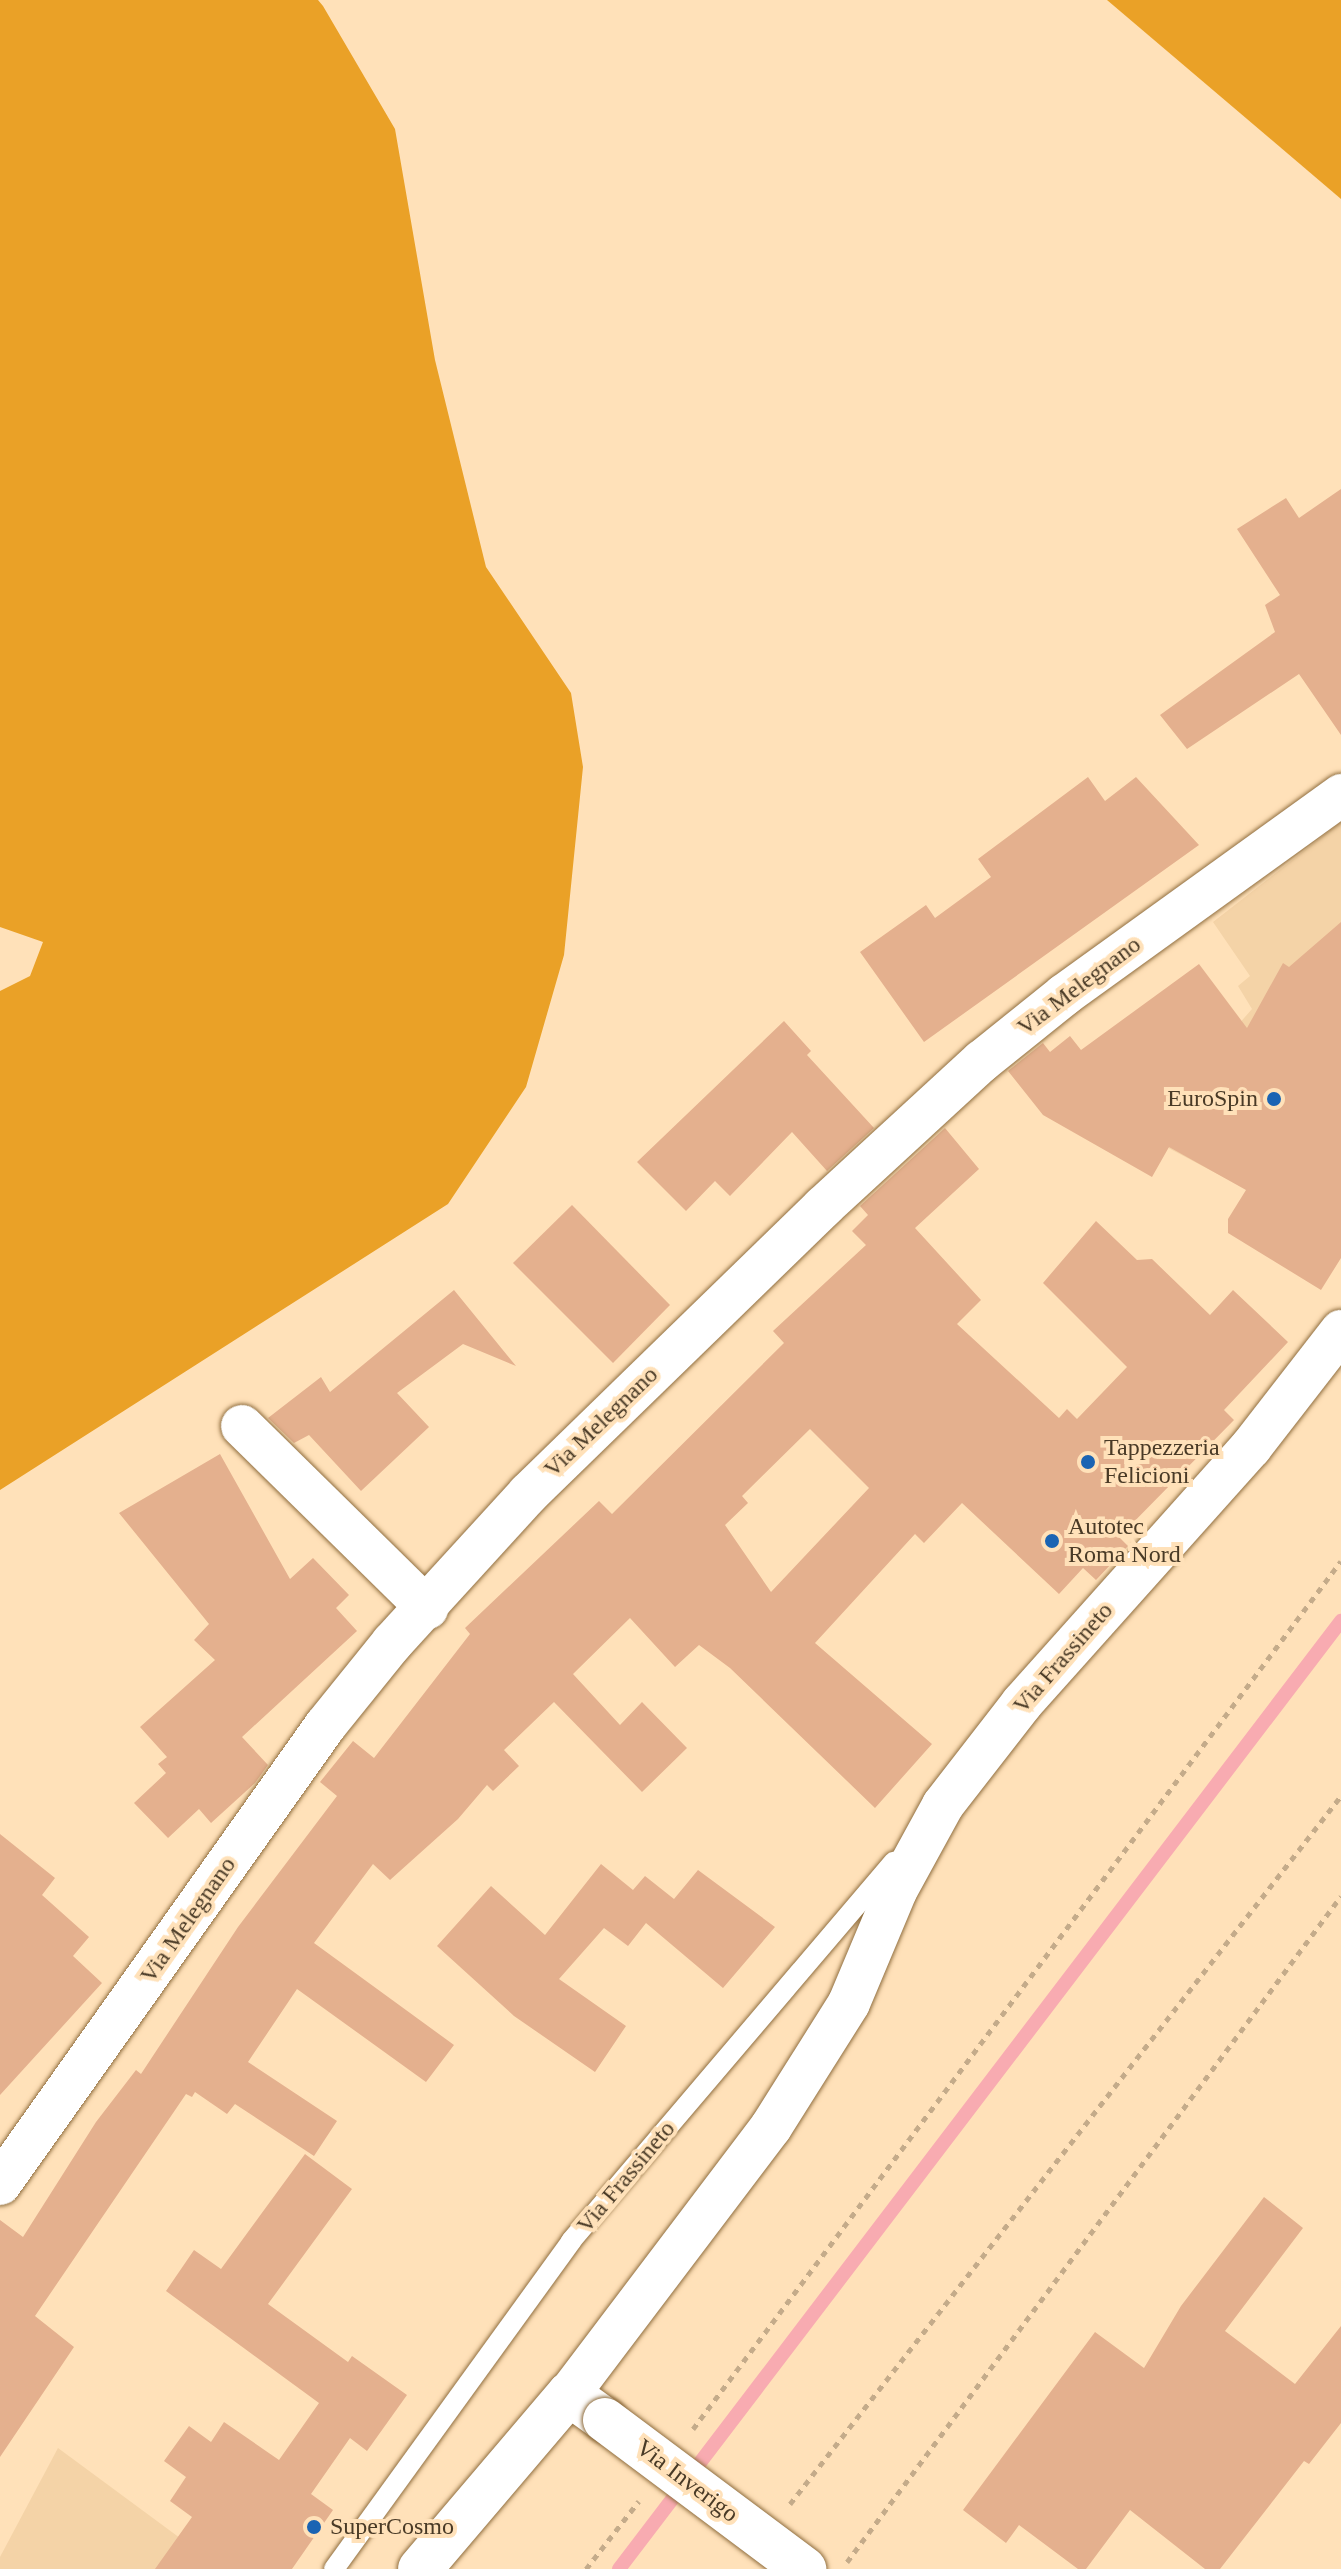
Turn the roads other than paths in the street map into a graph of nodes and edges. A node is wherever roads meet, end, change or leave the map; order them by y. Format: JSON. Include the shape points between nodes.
{"nodes":[{"id":1,"x":1341,"y":795,"type":"edge"},
{"id":2,"x":1341,"y":1331,"type":"edge"},
{"id":3,"x":242,"y":1426,"type":"dead end"},
{"id":4,"x":427,"y":1608,"type":"junction"},
{"id":5,"x":943,"y":1805,"type":"junction"},
{"id":6,"x":0,"y":2184,"type":"edge"},
{"id":7,"x":569,"y":2394,"type":"junction"},
{"id":8,"x":334,"y":2569,"type":"edge"},
{"id":9,"x":420,"y":2569,"type":"edge"},
{"id":10,"x":804,"y":2569,"type":"edge"}],
"edges":[{"from":1,"to":4,"type":"street","name":"Via Melegnano","via":[[1064,995],[953,1086],[581,1441]]},
{"from":2,"to":5,"type":"street","name":"Via Frassineto","via":[[1268,1427],[1022,1703]]},
{"from":3,"to":4,"type":"street"},
{"from":4,"to":6,"type":"street","name":"Via Melegnano","via":[[392,1643],[304,1754]]},
{"from":5,"to":7,"type":"street","name":"Via Frassineto","via":[[896,1891],[849,2003],[771,2127]]},
{"from":5,"to":8,"type":"lane","name":"Via Frassineto","via":[[571,2241]]},
{"from":7,"to":9,"type":"street","name":"Via Frassineto"},
{"from":7,"to":10,"type":"street","name":"Via Inverigo","bridge":true}]}
